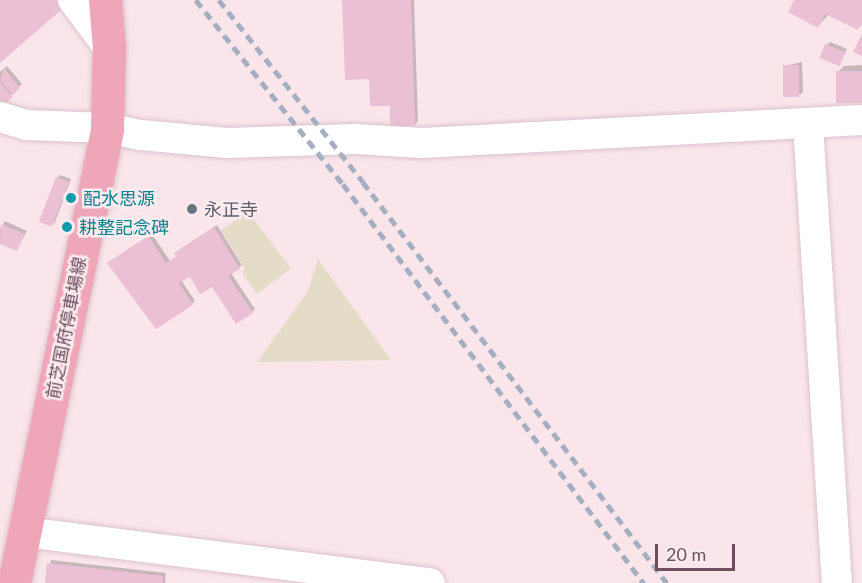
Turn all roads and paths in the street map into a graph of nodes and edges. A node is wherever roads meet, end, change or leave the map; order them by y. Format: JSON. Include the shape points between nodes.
{"nodes":[{"id":1,"x":73,"y":0,"type":"edge"},
{"id":2,"x":105,"y":0,"type":"edge"},
{"id":3,"x":109,"y":48,"type":"junction"},
{"id":4,"x":0,"y":117,"type":"edge"},
{"id":5,"x":862,"y":120,"type":"edge"},
{"id":6,"x":808,"y":124,"type":"junction"},
{"id":7,"x":107,"y":128,"type":"junction"},
{"id":8,"x":25,"y":532,"type":"junction"},
{"id":9,"x":14,"y":583,"type":"edge"},
{"id":10,"x":430,"y":583,"type":"edge"},
{"id":11,"x":837,"y":583,"type":"edge"}],
"edges":[{"from":1,"to":3,"type":"street"},
{"from":2,"to":3,"type":"main road","name":"前芝国府停車場線"},
{"from":3,"to":7,"type":"main road","name":"前芝国府停車場線"},
{"from":4,"to":7,"type":"street","via":[[26,125]]},
{"from":5,"to":6,"type":"street"},
{"from":6,"to":7,"type":"street","via":[[422,143],[355,139],[227,143]]},
{"from":6,"to":11,"type":"street"},
{"from":7,"to":8,"type":"main road","name":"前芝国府停車場線"},
{"from":8,"to":9,"type":"main road","name":"前芝国府停車場線"},
{"from":8,"to":10,"type":"street"}]}
